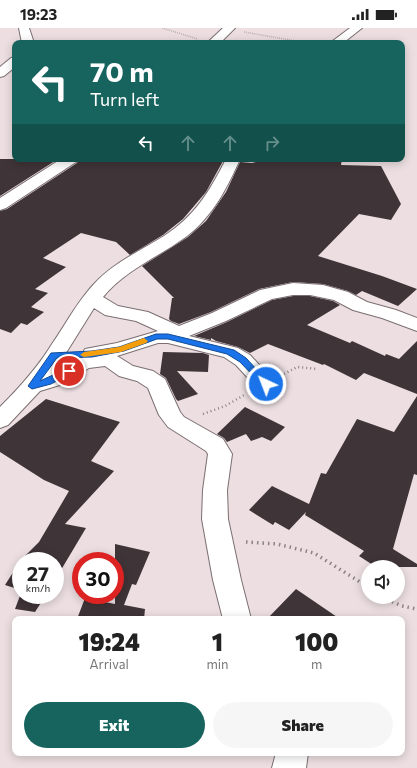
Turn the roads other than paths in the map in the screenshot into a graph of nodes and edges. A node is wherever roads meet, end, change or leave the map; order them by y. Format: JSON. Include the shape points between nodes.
{"nodes":[{"id":1,"x":24,"y":28,"type":"edge"},
{"id":2,"x":357,"y":28,"type":"edge"},
{"id":3,"x":235,"y":29,"type":"edge"},
{"id":4,"x":27,"y":40,"type":"edge"},
{"id":5,"x":213,"y":40,"type":"edge"},
{"id":6,"x":340,"y":40,"type":"edge"},
{"id":7,"x":12,"y":63,"type":"edge"},
{"id":8,"x":0,"y":73,"type":"edge"},
{"id":9,"x":66,"y":162,"type":"edge"},
{"id":10,"x":232,"y":162,"type":"edge"},
{"id":11,"x":0,"y":205,"type":"edge"},
{"id":12,"x":92,"y":298,"type":"junction"},
{"id":13,"x":417,"y":325,"type":"edge"},
{"id":14,"x":174,"y":335,"type":"junction"},
{"id":15,"x":54,"y":355,"type":"junction"},
{"id":16,"x":266,"y":384,"type":"dead end"},
{"id":17,"x":32,"y":386,"type":"junction"},
{"id":18,"x":0,"y":420,"type":"edge"},
{"id":19,"x":236,"y":616,"type":"edge"},
{"id":20,"x":291,"y":756,"type":"edge"},
{"id":21,"x":289,"y":768,"type":"edge"}],
"edges":[{"from":1,"to":4,"type":"street"},
{"from":2,"to":6,"type":"street"},
{"from":3,"to":5,"type":"street"},
{"from":7,"to":8,"type":"street"},
{"from":9,"to":11,"type":"street"},
{"from":10,"to":12,"type":"street","via":[[218,192],[193,222],[109,280]]},
{"from":12,"to":14,"type":"street","via":[[112,311],[140,316]]},
{"from":12,"to":15,"type":"street"},
{"from":13,"to":14,"type":"street","via":[[341,296],[310,289],[293,289],[267,294]]},
{"from":14,"to":15,"type":"street","via":[[156,337],[121,349],[92,354]]},
{"from":14,"to":16,"type":"street","via":[[230,352],[243,360]]},
{"from":15,"to":17,"type":"street"},
{"from":17,"to":18,"type":"street"},
{"from":17,"to":19,"type":"street","via":[[55,379],[82,364],[101,360],[112,362],[157,384],[170,415],[176,422],[215,445],[220,454],[215,490],[215,519]]},
{"from":20,"to":21,"type":"street"}]}
